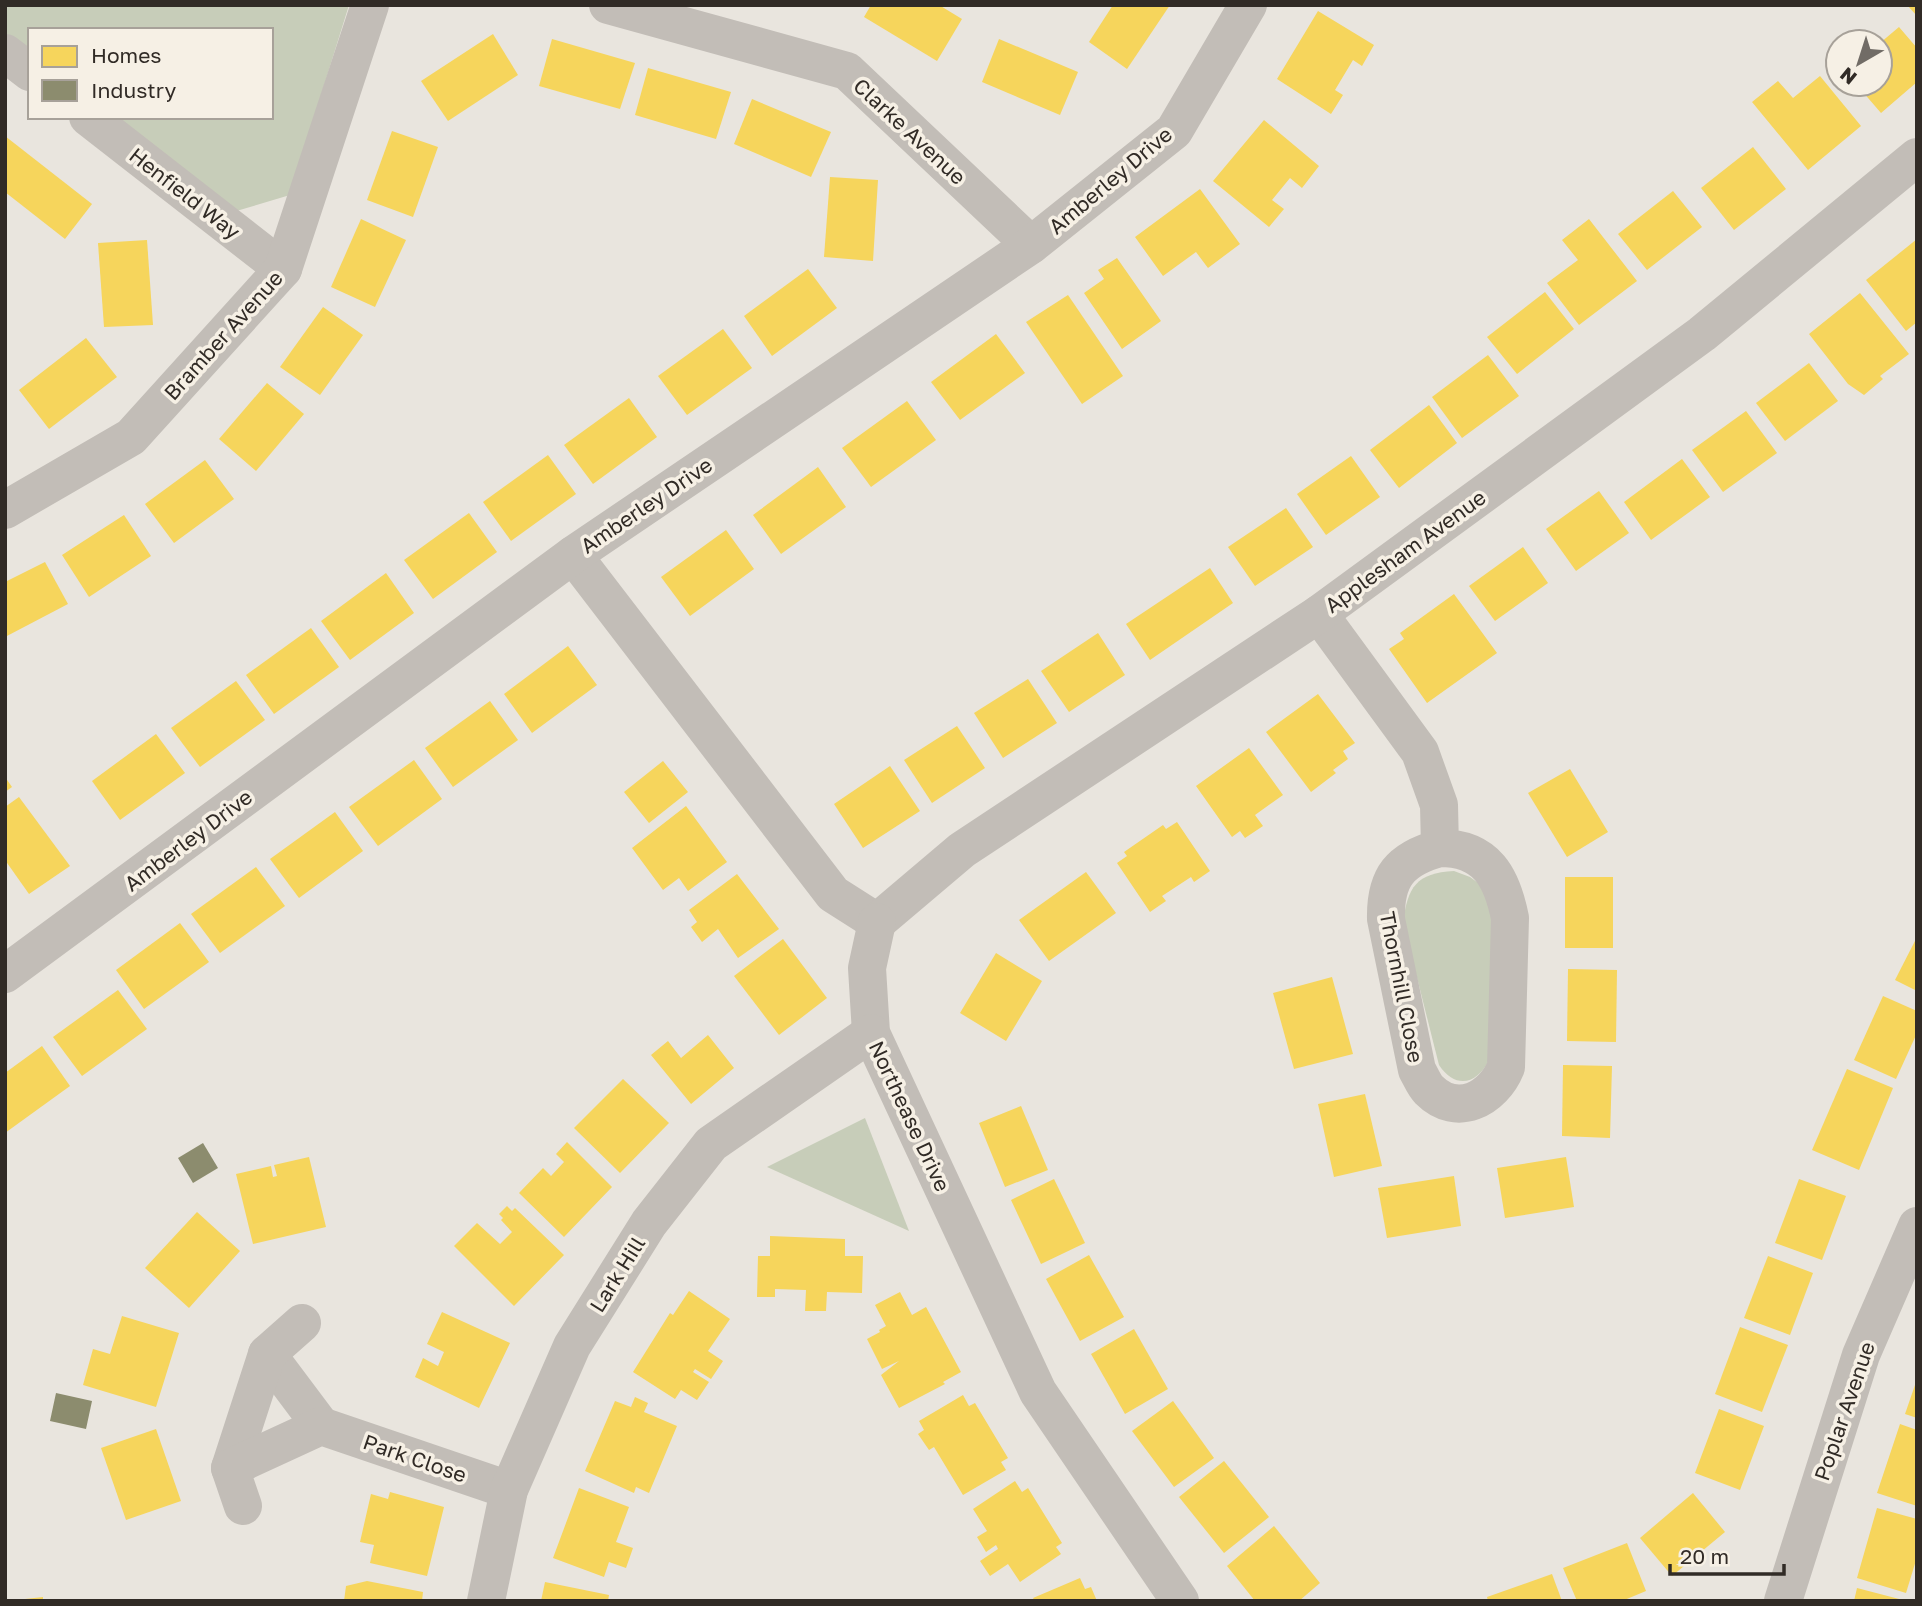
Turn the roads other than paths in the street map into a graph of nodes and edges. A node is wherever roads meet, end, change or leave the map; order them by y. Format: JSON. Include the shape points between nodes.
{"nodes":[{"id":1,"x":370,"y":5,"type":"edge"},
{"id":2,"x":608,"y":5,"type":"edge"},
{"id":3,"x":1248,"y":5,"type":"edge"},
{"id":4,"x":5,"y":53,"type":"edge"},
{"id":5,"x":28,"y":70,"type":"edge"},
{"id":6,"x":91,"y":119,"type":"edge"},
{"id":7,"x":1917,"y":157,"type":"edge"},
{"id":8,"x":1031,"y":246,"type":"junction"},
{"id":9,"x":283,"y":269,"type":"junction"},
{"id":10,"x":5,"y":510,"type":"edge"},
{"id":11,"x":573,"y":555,"type":"junction"},
{"id":12,"x":1319,"y":614,"type":"junction"},
{"id":13,"x":1440,"y":848,"type":"junction"},
{"id":14,"x":877,"y":922,"type":"junction"},
{"id":15,"x":5,"y":974,"type":"edge"},
{"id":16,"x":871,"y":1033,"type":"junction"},
{"id":17,"x":1917,"y":1226,"type":"edge"},
{"id":18,"x":302,"y":1323,"type":"dead end"},
{"id":19,"x":267,"y":1354,"type":"junction"},
{"id":20,"x":321,"y":1426,"type":"junction"},
{"id":21,"x":230,"y":1468,"type":"junction"},
{"id":22,"x":509,"y":1490,"type":"junction"},
{"id":23,"x":243,"y":1506,"type":"dead end"},
{"id":24,"x":486,"y":1601,"type":"edge"},
{"id":25,"x":1180,"y":1601,"type":"edge"},
{"id":26,"x":1783,"y":1601,"type":"edge"}],
"edges":[{"from":1,"to":9,"type":"street","name":"Bramber Avenue"},
{"from":2,"to":8,"type":"street","name":"Clarke Avenue","via":[[847,71]]},
{"from":3,"to":8,"type":"street","name":"Amberley Drive","via":[[1174,131]]},
{"from":4,"to":5,"type":"street"},
{"from":6,"to":9,"type":"street","name":"Henfield Way"},
{"from":7,"to":12,"type":"street","name":"Applesham Avenue","via":[[1702,334]]},
{"from":8,"to":11,"type":"street","name":"Amberley Drive"},
{"from":9,"to":10,"type":"street","name":"Bramber Avenue","via":[[131,437]]},
{"from":11,"to":14,"type":"street","via":[[834,894]]},
{"from":11,"to":15,"type":"street","name":"Amberley Drive"},
{"from":12,"to":13,"type":"street","via":[[1420,752],[1439,805]]},
{"from":12,"to":14,"type":"street","name":"Applesham Avenue","via":[[962,850]]},
{"from":13,"to":13,"type":"street","name":"Thornhill Close","via":[[1466,852],[1490,868],[1501,883],[1510,918],[1506,1067],[1490,1093],[1465,1103],[1438,1097],[1427,1089],[1417,1070],[1386,919],[1385,898],[1399,869]]},
{"from":14,"to":16,"type":"street","name":"Northease Drive","via":[[867,968]]},
{"from":16,"to":22,"type":"street","name":"Lark Hill","via":[[711,1144],[649,1223],[572,1346]]},
{"from":16,"to":25,"type":"street","name":"Northease Drive","via":[[1038,1392]]},
{"from":17,"to":26,"type":"street","name":"Poplar Avenue","via":[[1861,1355]]},
{"from":18,"to":19,"type":"street"},
{"from":19,"to":20,"type":"street"},
{"from":19,"to":21,"type":"street"},
{"from":20,"to":21,"type":"street"},
{"from":20,"to":22,"type":"street","name":"Park Close"},
{"from":21,"to":23,"type":"street"},
{"from":22,"to":24,"type":"street","name":"Lark Hill"}]}
